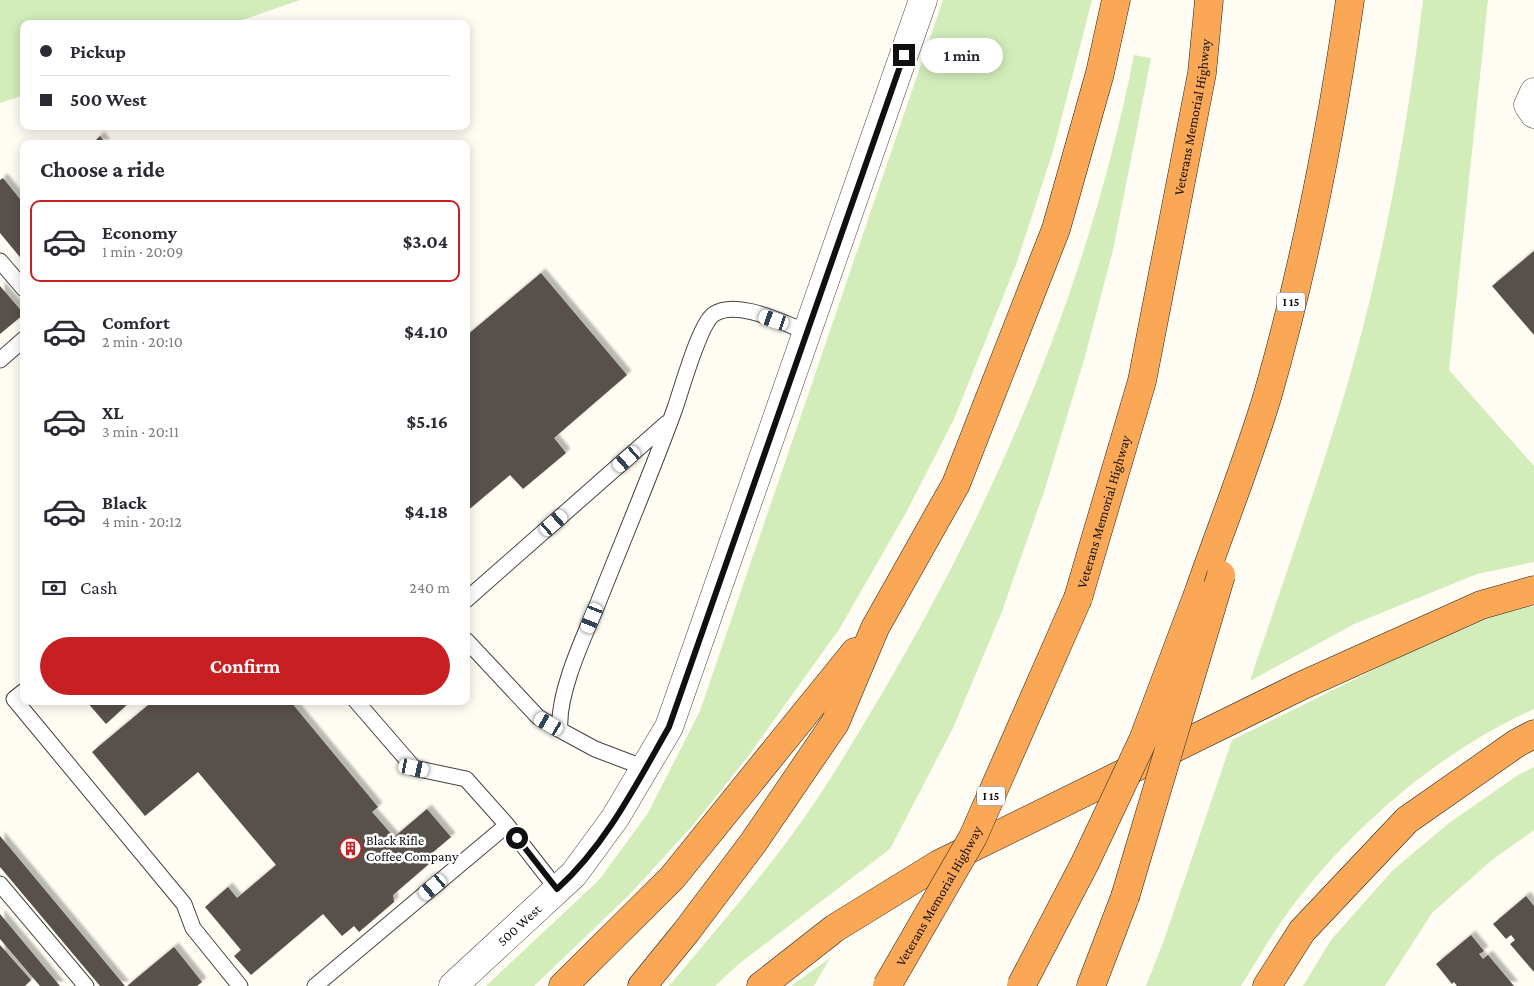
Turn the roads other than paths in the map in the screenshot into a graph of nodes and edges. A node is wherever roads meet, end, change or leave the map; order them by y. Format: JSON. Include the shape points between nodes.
{"nodes":[{"id":1,"x":923,"y":0,"type":"edge"},
{"id":2,"x":1116,"y":0,"type":"edge"},
{"id":3,"x":1209,"y":0,"type":"edge"},
{"id":4,"x":1350,"y":0,"type":"edge"},
{"id":5,"x":0,"y":261,"type":"edge"},
{"id":6,"x":20,"y":284,"type":"edge"},
{"id":7,"x":807,"y":332,"type":"junction"},
{"id":8,"x":20,"y":342,"type":"edge"},
{"id":9,"x":0,"y":360,"type":"edge"},
{"id":10,"x":1268,"y":394,"type":"junction"},
{"id":11,"x":670,"y":420,"type":"junction"},
{"id":12,"x":1534,"y":590,"type":"edge"},
{"id":13,"x":470,"y":596,"type":"edge"},
{"id":14,"x":874,"y":628,"type":"junction"},
{"id":15,"x":470,"y":644,"type":"edge"},
{"id":16,"x":20,"y":694,"type":"edge"},
{"id":17,"x":359,"y":705,"type":"edge"},
{"id":18,"x":560,"y":730,"type":"junction"},
{"id":19,"x":1534,"y":734,"type":"edge"},
{"id":20,"x":645,"y":768,"type":"junction"},
{"id":21,"x":507,"y":825,"type":"junction"},
{"id":22,"x":0,"y":884,"type":"edge"},
{"id":23,"x":557,"y":889,"type":"junction"},
{"id":24,"x":86,"y":986,"type":"edge"},
{"id":25,"x":240,"y":986,"type":"edge"},
{"id":26,"x":315,"y":986,"type":"edge"},
{"id":27,"x":453,"y":986,"type":"edge"},
{"id":28,"x":563,"y":986,"type":"edge"},
{"id":29,"x":642,"y":986,"type":"edge"},
{"id":30,"x":761,"y":986,"type":"edge"},
{"id":31,"x":887,"y":986,"type":"edge"},
{"id":32,"x":1021,"y":986,"type":"edge"},
{"id":33,"x":1091,"y":986,"type":"edge"},
{"id":34,"x":1267,"y":986,"type":"edge"}],
"edges":[{"from":1,"to":7,"type":"street","name":"500 West"},
{"from":2,"to":14,"type":"highway","via":[[1100,74],[1056,229],[956,484]]},
{"from":3,"to":31,"type":"highway","name":"Veterans Memorial Highway","number":"I 15","bridge":true,"via":[[1202,73],[1142,381],[1078,598],[973,837]]},
{"from":4,"to":10,"type":"highway","number":"I 15","via":[[1338,80],[1303,254]]},
{"from":5,"to":6,"type":"lane"},
{"from":7,"to":11,"type":"lane","via":[[741,308],[724,309],[712,315],[697,342]]},
{"from":7,"to":20,"type":"street","name":"500 West","via":[[669,727]]},
{"from":8,"to":9,"type":"lane"},
{"from":10,"to":32,"type":"highway","number":"I 15","bridge":true,"via":[[1143,740],[1085,863]]},
{"from":10,"to":33,"type":"highway","bridge":true,"via":[[1221,575],[1125,898]]},
{"from":11,"to":13,"type":"lane"},
{"from":11,"to":18,"type":"lane","via":[[584,636],[560,707]]},
{"from":12,"to":30,"type":"highway","via":[[1481,605],[1303,685],[939,864],[835,928]]},
{"from":14,"to":28,"type":"highway","via":[[672,878]]},
{"from":14,"to":29,"type":"highway","via":[[835,723],[753,843]]},
{"from":15,"to":18,"type":"lane","via":[[538,717]]},
{"from":16,"to":25,"type":"lane","via":[[14,699],[184,904],[193,928]]},
{"from":17,"to":21,"type":"lane","via":[[414,768],[466,779]]},
{"from":18,"to":20,"type":"lane","via":[[595,749]]},
{"from":19,"to":34,"type":"highway","via":[[1517,742],[1407,820],[1302,931]]},
{"from":20,"to":23,"type":"street","name":"500 West","via":[[615,818],[574,874]]},
{"from":21,"to":23,"type":"lane"},
{"from":21,"to":26,"type":"lane"},
{"from":22,"to":24,"type":"lane"},
{"from":23,"to":27,"type":"street","name":"500 West"}]}
